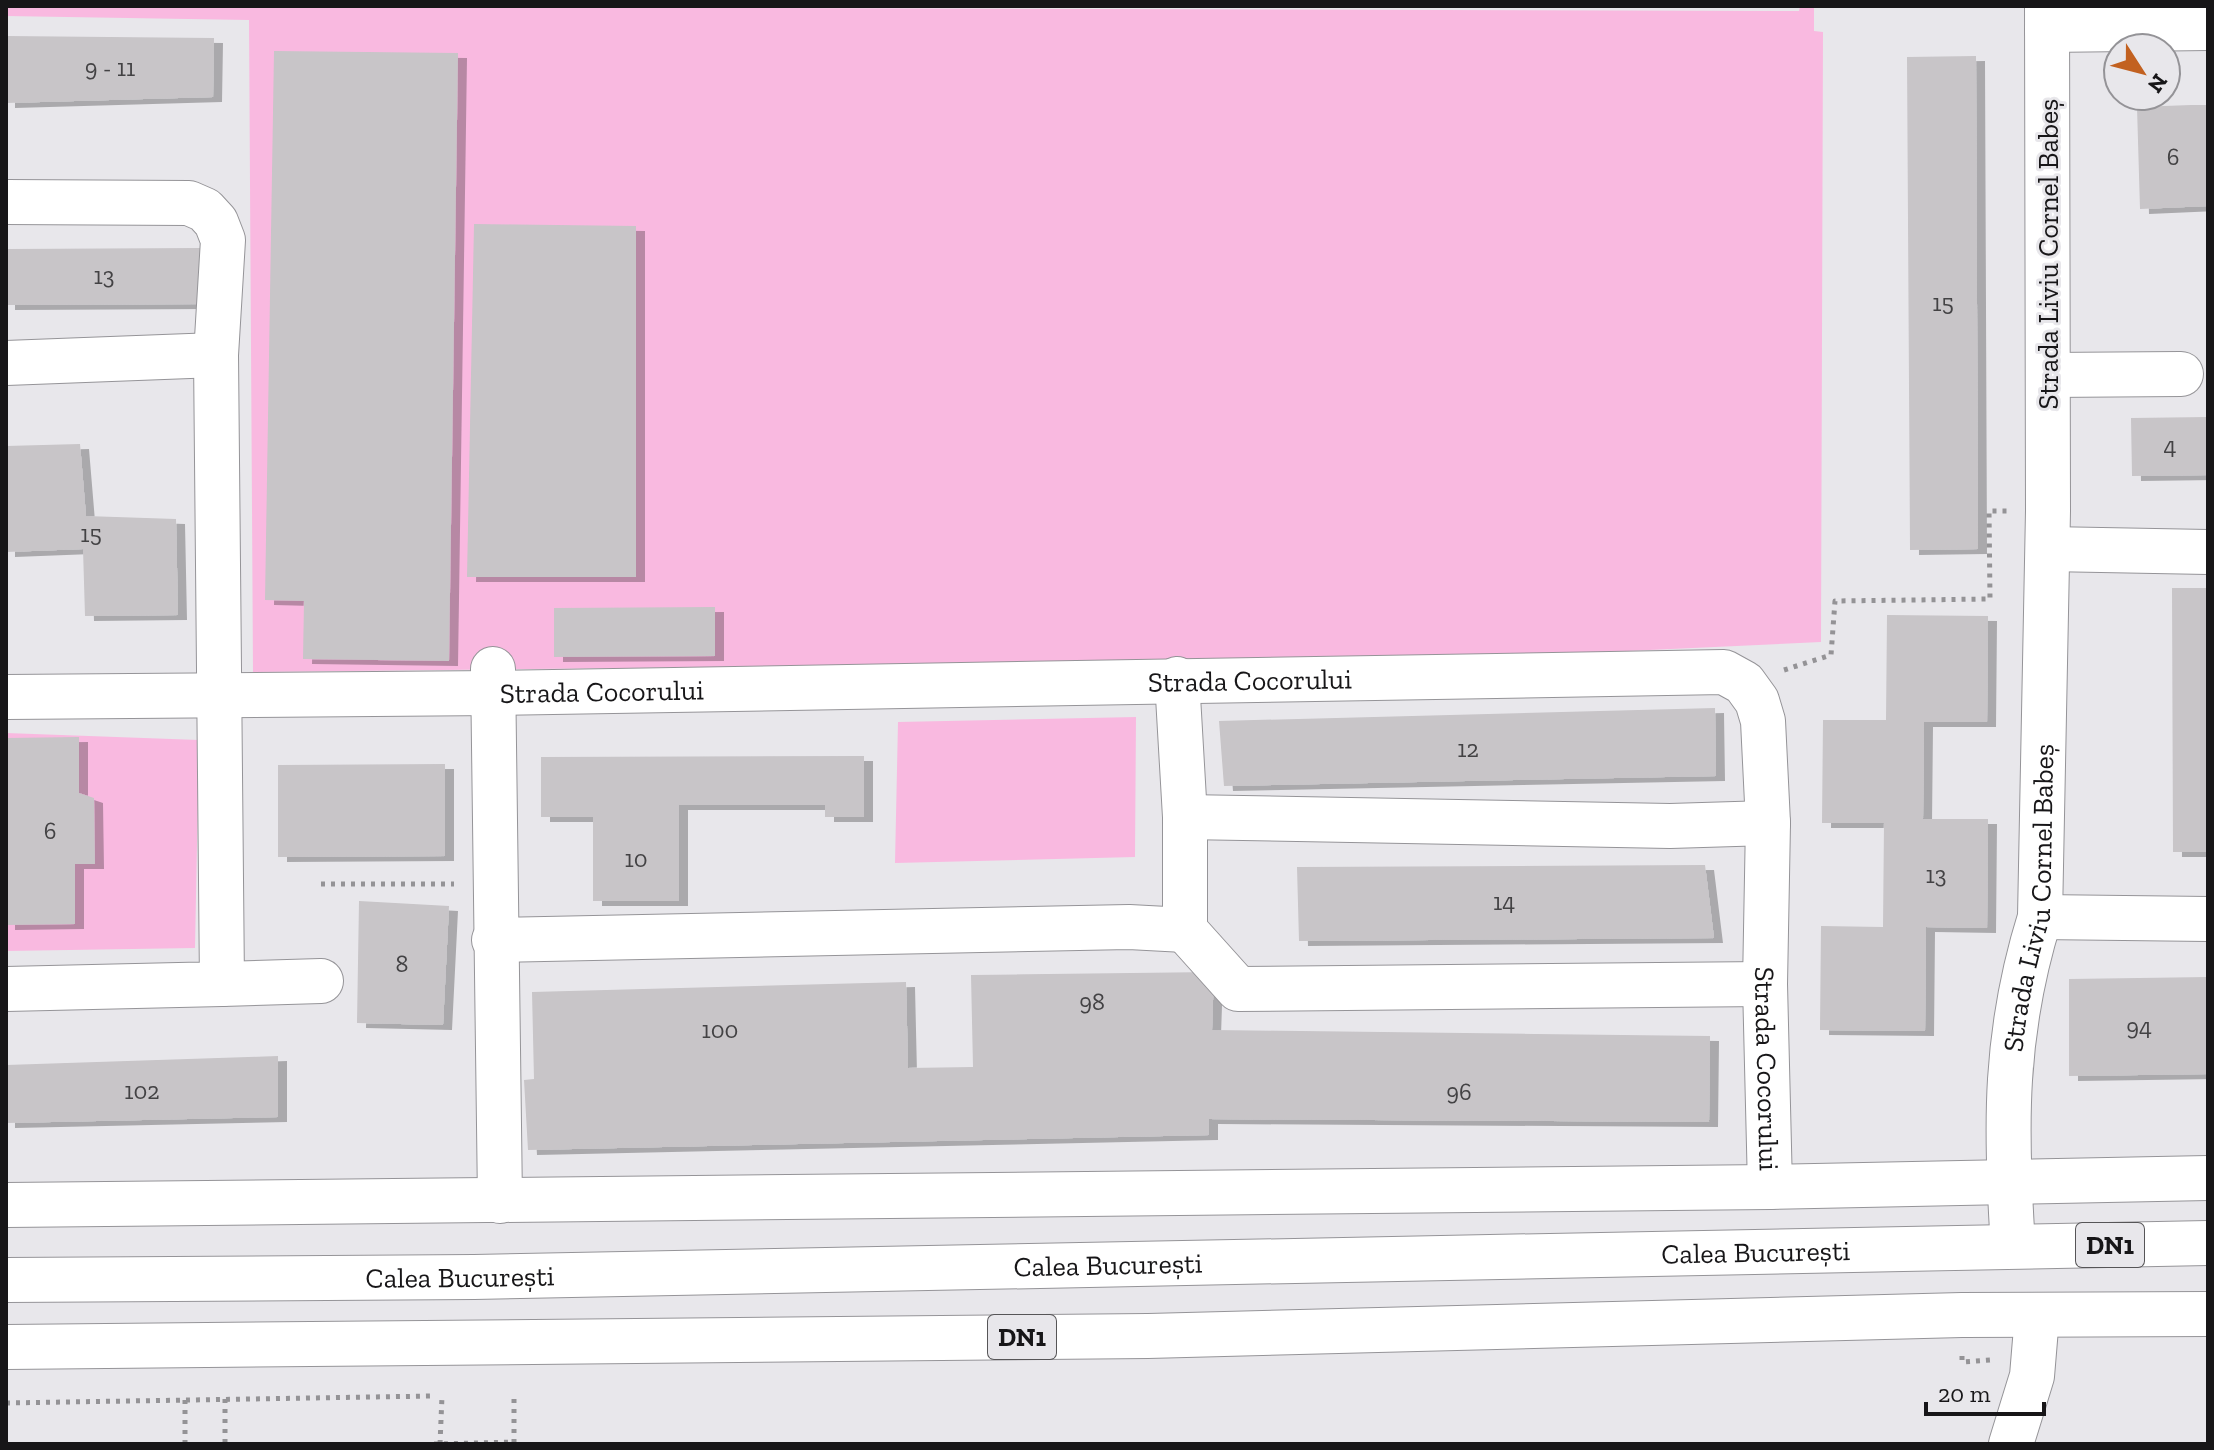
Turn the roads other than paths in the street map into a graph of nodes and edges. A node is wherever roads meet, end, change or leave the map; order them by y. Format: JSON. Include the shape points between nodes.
{"nodes":[{"id":1,"x":2047,"y":18,"type":"edge"},
{"id":2,"x":2208,"y":28,"type":"edge"},
{"id":3,"x":6,"y":202,"type":"edge"},
{"id":4,"x":216,"y":355,"type":"junction"},
{"id":5,"x":6,"y":363,"type":"edge"},
{"id":6,"x":2181,"y":374,"type":"dead end"},
{"id":7,"x":2048,"y":375,"type":"junction"},
{"id":8,"x":2048,"y":530,"type":"junction"},
{"id":9,"x":2208,"y":552,"type":"edge"},
{"id":10,"x":1177,"y":679,"type":"junction"},
{"id":11,"x":494,"y":681,"type":"junction"},
{"id":12,"x":217,"y":694,"type":"junction"},
{"id":13,"x":6,"y":697,"type":"edge"},
{"id":14,"x":1185,"y":817,"type":"junction"},
{"id":15,"x":1768,"y":823,"type":"junction"},
{"id":16,"x":2040,"y":917,"type":"junction"},
{"id":17,"x":2208,"y":919,"type":"edge"},
{"id":18,"x":1185,"y":930,"type":"junction"},
{"id":19,"x":494,"y":940,"type":"junction"},
{"id":20,"x":321,"y":981,"type":"dead end"},
{"id":21,"x":222,"y":984,"type":"junction"},
{"id":22,"x":1765,"y":984,"type":"junction"},
{"id":23,"x":6,"y":989,"type":"edge"},
{"id":24,"x":2208,"y":1178,"type":"edge"},
{"id":25,"x":2008,"y":1180,"type":"junction"},
{"id":26,"x":1770,"y":1187,"type":"junction"},
{"id":27,"x":500,"y":1201,"type":"junction"},
{"id":28,"x":6,"y":1205,"type":"edge"},
{"id":29,"x":2208,"y":1243,"type":"edge"},
{"id":30,"x":2013,"y":1246,"type":"junction"},
{"id":31,"x":6,"y":1280,"type":"edge"},
{"id":32,"x":2208,"y":1314,"type":"edge"},
{"id":33,"x":2037,"y":1316,"type":"junction"},
{"id":34,"x":6,"y":1347,"type":"edge"},
{"id":35,"x":2011,"y":1444,"type":"edge"}],
"edges":[{"from":1,"to":2,"type":"street"},
{"from":1,"to":7,"type":"street","name":"Strada Liviu Cornel Babeș"},
{"from":3,"to":4,"type":"street","via":[[189,203],[205,210],[223,240]]},
{"from":4,"to":5,"type":"street"},
{"from":4,"to":12,"type":"street"},
{"from":6,"to":7,"type":"street"},
{"from":7,"to":8,"type":"street","name":"Strada Liviu Cornel Babeș"},
{"from":8,"to":9,"type":"street"},
{"from":8,"to":16,"type":"street","name":"Strada Liviu Cornel Babeș"},
{"from":10,"to":11,"type":"street","name":"Strada Cocorului"},
{"from":10,"to":14,"type":"street"},
{"from":10,"to":15,"type":"street","name":"Strada Cocorului","via":[[1724,672],[1744,683],[1763,721]]},
{"from":11,"to":12,"type":"street","name":"Strada Cocorului"},
{"from":11,"to":19,"type":"street"},
{"from":12,"to":13,"type":"street","name":"Strada Cocorului"},
{"from":12,"to":21,"type":"street"},
{"from":14,"to":15,"type":"street","via":[[1670,826]]},
{"from":14,"to":18,"type":"street"},
{"from":15,"to":22,"type":"street","name":"Strada Cocorului"},
{"from":16,"to":17,"type":"street"},
{"from":16,"to":25,"type":"street","name":"Strada Liviu Cornel Babeș","via":[[2010,1041]]},
{"from":18,"to":19,"type":"street"},
{"from":18,"to":22,"type":"street","via":[[1238,989]]},
{"from":19,"to":27,"type":"street"},
{"from":20,"to":21,"type":"street"},
{"from":21,"to":23,"type":"street"},
{"from":22,"to":26,"type":"street","name":"Strada Cocorului"},
{"from":24,"to":25,"type":"street","name":"Strada Cocorului"},
{"from":25,"to":26,"type":"street","name":"Strada Cocorului"},
{"from":25,"to":30,"type":"street","name":"Strada Liviu Cornel Babeș"},
{"from":26,"to":27,"type":"street"},
{"from":27,"to":28,"type":"street"},
{"from":29,"to":30,"type":"street","name":"Calea București","number":"DN1"},
{"from":30,"to":31,"type":"street","name":"Calea București","number":"DN1","via":[[490,1277]]},
{"from":32,"to":33,"type":"street","number":"DN1"},
{"from":33,"to":34,"type":"street","number":"DN1","via":[[1148,1336]]},
{"from":33,"to":35,"type":"street","via":[[2032,1376]]}]}
